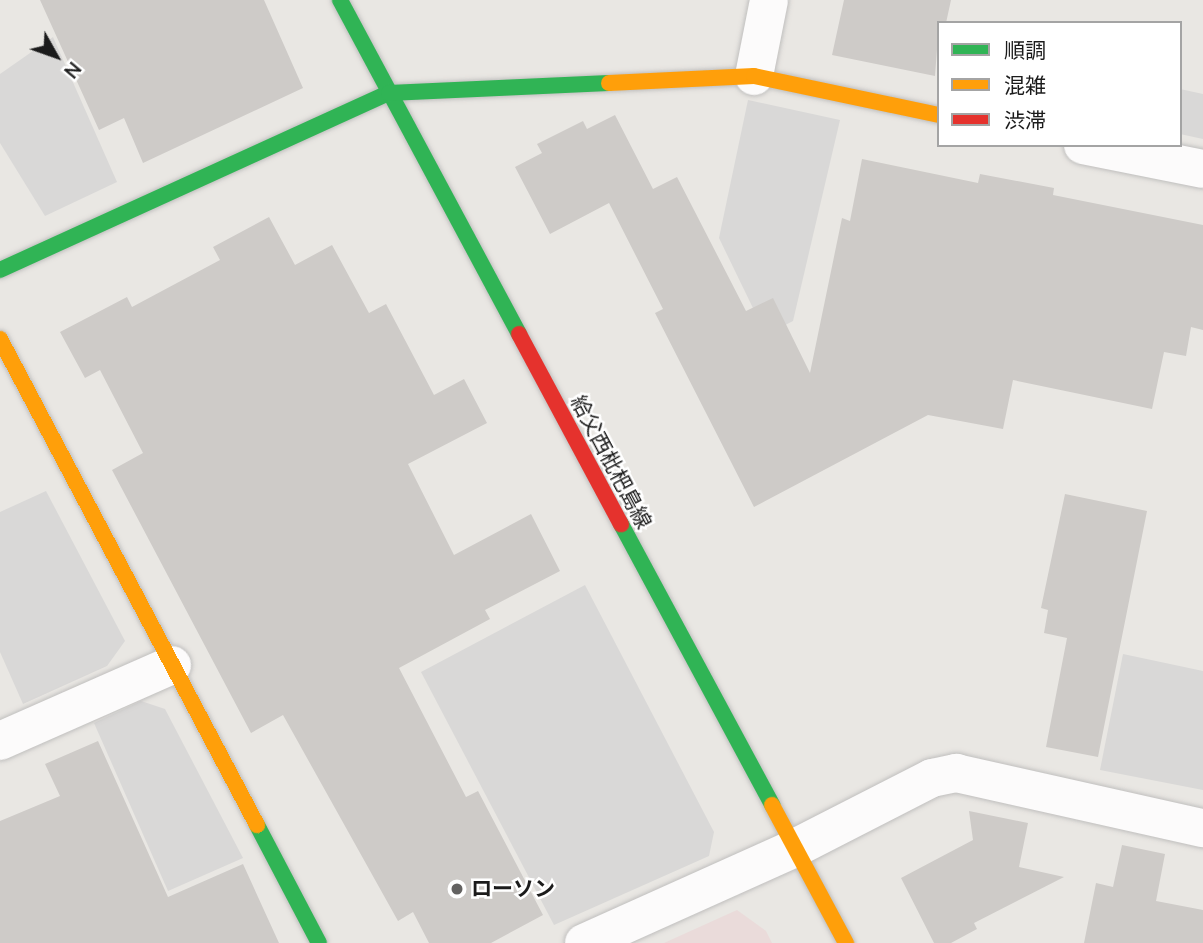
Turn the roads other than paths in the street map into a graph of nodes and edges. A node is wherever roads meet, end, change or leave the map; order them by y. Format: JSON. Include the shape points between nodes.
{"nodes":[{"id":1,"x":340,"y":0,"type":"edge"},
{"id":2,"x":769,"y":0,"type":"edge"},
{"id":3,"x":754,"y":76,"type":"junction"},
{"id":4,"x":389,"y":93,"type":"junction"},
{"id":5,"x":937,"y":116,"type":"edge"},
{"id":6,"x":1093,"y":147,"type":"edge"},
{"id":7,"x":1203,"y":169,"type":"edge"},
{"id":8,"x":0,"y":270,"type":"edge"},
{"id":9,"x":0,"y":339,"type":"edge"},
{"id":10,"x":172,"y":664,"type":"junction"},
{"id":11,"x":0,"y":741,"type":"edge"},
{"id":12,"x":1203,"y":828,"type":"edge"},
{"id":13,"x":795,"y":848,"type":"junction"},
{"id":14,"x":319,"y":943,"type":"edge"},
{"id":15,"x":584,"y":943,"type":"edge"},
{"id":16,"x":846,"y":943,"type":"edge"}],
"edges":[{"from":1,"to":4,"type":"street","name":"給父西枇杷島線"},
{"from":2,"to":3,"type":"street"},
{"from":3,"to":4,"type":"street"},
{"from":3,"to":5,"type":"street"},
{"from":4,"to":8,"type":"street"},
{"from":4,"to":13,"type":"street","name":"給父西枇杷島線"},
{"from":6,"to":7,"type":"street"},
{"from":9,"to":10,"type":"street"},
{"from":10,"to":11,"type":"street"},
{"from":10,"to":14,"type":"street"},
{"from":12,"to":13,"type":"street","via":[[956,773],[932,778]]},
{"from":13,"to":15,"type":"street"},
{"from":13,"to":16,"type":"street","name":"給父西枇杷島線"}]}
